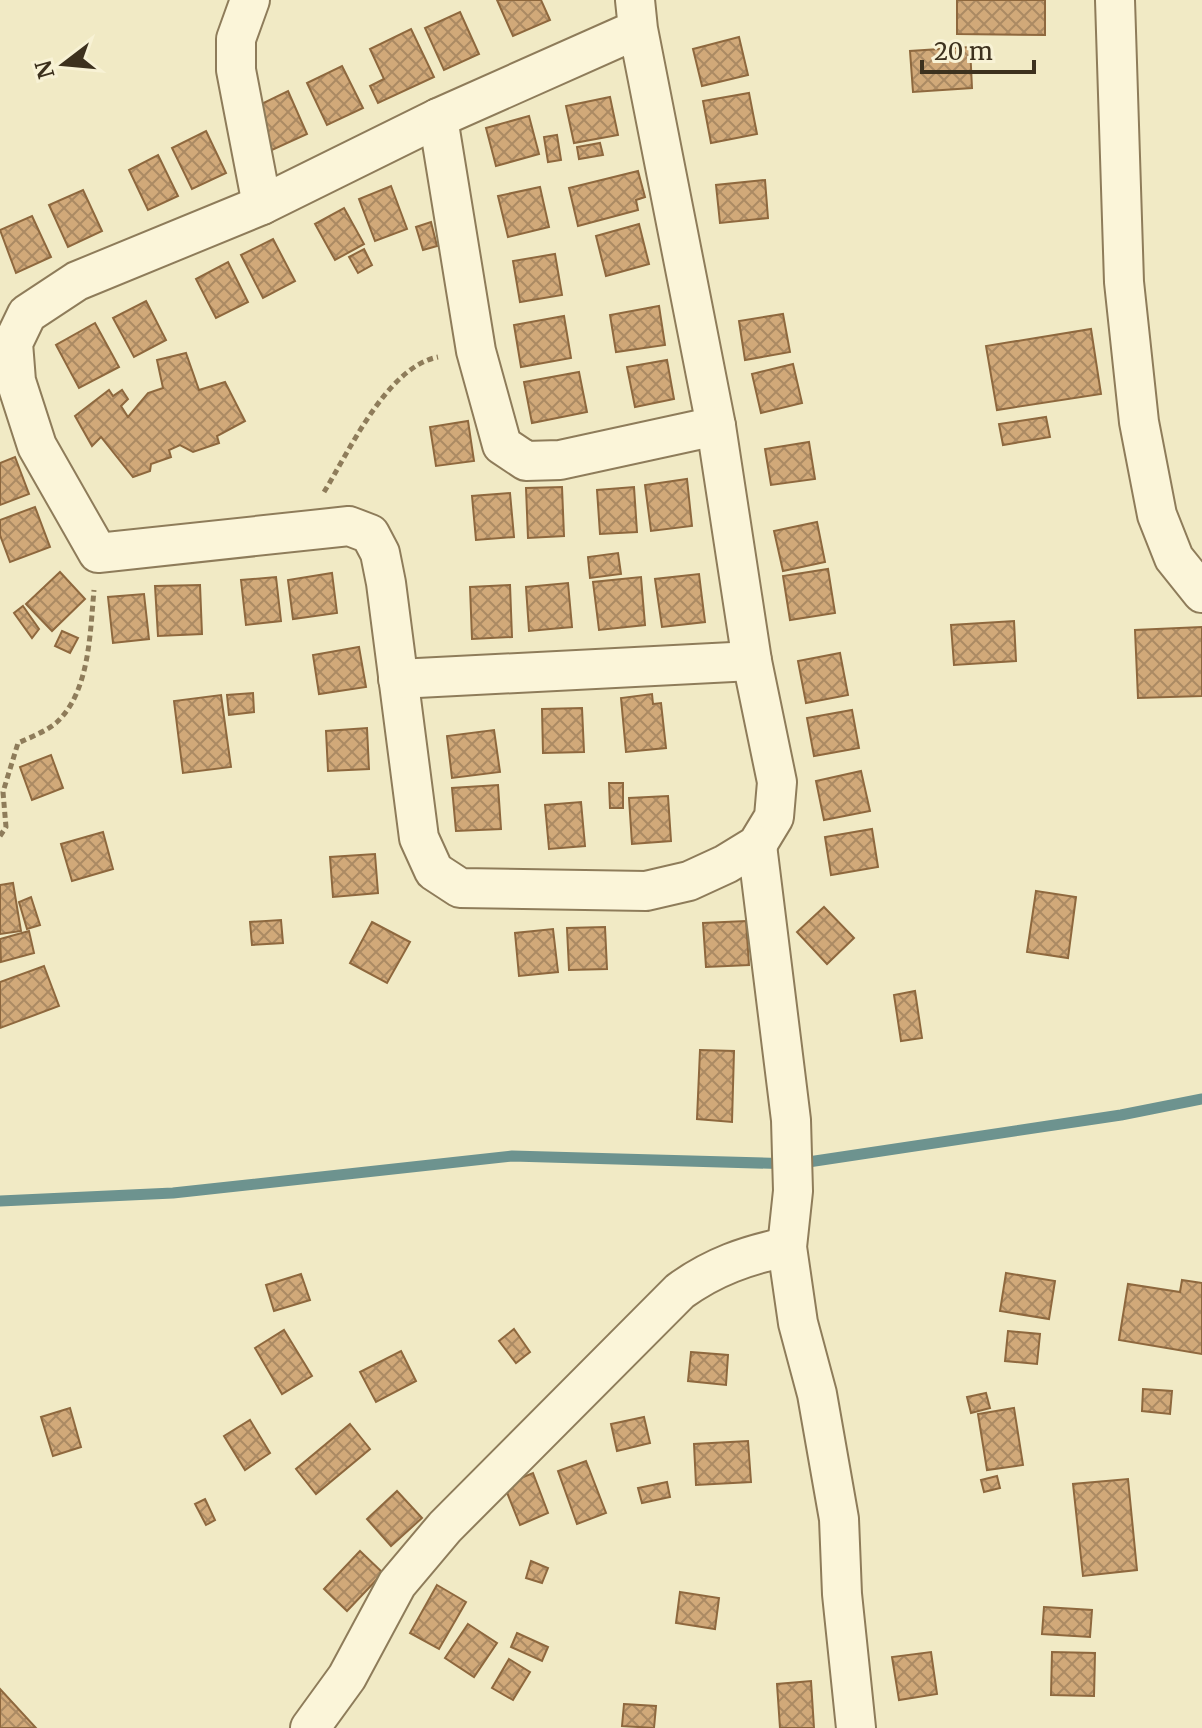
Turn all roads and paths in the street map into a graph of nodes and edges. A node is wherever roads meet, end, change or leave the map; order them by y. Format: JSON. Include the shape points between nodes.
{"nodes":[{"id":1,"x":250,"y":0,"type":"edge"},
{"id":2,"x":1115,"y":0,"type":"edge"},
{"id":3,"x":637,"y":15,"type":"edge"},
{"id":4,"x":438,"y":118,"type":"junction"},
{"id":5,"x":262,"y":205,"type":"junction"},
{"id":6,"x":421,"y":361,"type":"dead end"},
{"id":7,"x":716,"y":426,"type":"junction"},
{"id":8,"x":299,"y":534,"type":"junction"},
{"id":9,"x":98,"y":553,"type":"junction"},
{"id":10,"x":1202,"y":593,"type":"edge"},
{"id":11,"x":752,"y":661,"type":"junction"},
{"id":12,"x":398,"y":679,"type":"junction"},
{"id":13,"x":0,"y":836,"type":"edge"},
{"id":14,"x":757,"y":845,"type":"junction"},
{"id":15,"x":787,"y":1247,"type":"junction"},
{"id":16,"x":310,"y":1728,"type":"edge"},
{"id":17,"x":856,"y":1728,"type":"edge"}],
"edges":[{"from":1,"to":5,"type":"street","via":[[236,39],[236,70]]},
{"from":2,"to":10,"type":"street","via":[[1124,282],[1139,422],[1157,515],[1174,558]]},
{"from":3,"to":4,"type":"street"},
{"from":3,"to":7,"type":"street"},
{"from":4,"to":5,"type":"street"},
{"from":4,"to":7,"type":"street","via":[[476,351],[502,445],[526,461],[560,460]]},
{"from":5,"to":9,"type":"street","via":[[77,281],[27,314],[13,343],[16,381],[37,446]]},
{"from":6,"to":8,"type":"path","via":[[376,406]]},
{"from":7,"to":11,"type":"street"},
{"from":8,"to":9,"type":"street"},
{"from":8,"to":12,"type":"street","via":[[349,526],[370,534],[383,568]]},
{"from":9,"to":13,"type":"path","via":[[88,653],[72,706],[55,724],[18,743],[3,792],[6,827]]},
{"from":11,"to":12,"type":"street"},
{"from":11,"to":14,"type":"street","via":[[777,782],[774,817]]},
{"from":12,"to":14,"type":"street","via":[[419,838],[434,871],[460,888],[646,891],[689,881]]},
{"from":14,"to":15,"type":"street","via":[[791,1120],[793,1191]]},
{"from":15,"to":16,"type":"street","via":[[706,1272],[680,1291],[521,1449],[397,1584],[347,1677]]},
{"from":15,"to":17,"type":"street","via":[[839,1519]]}]}
